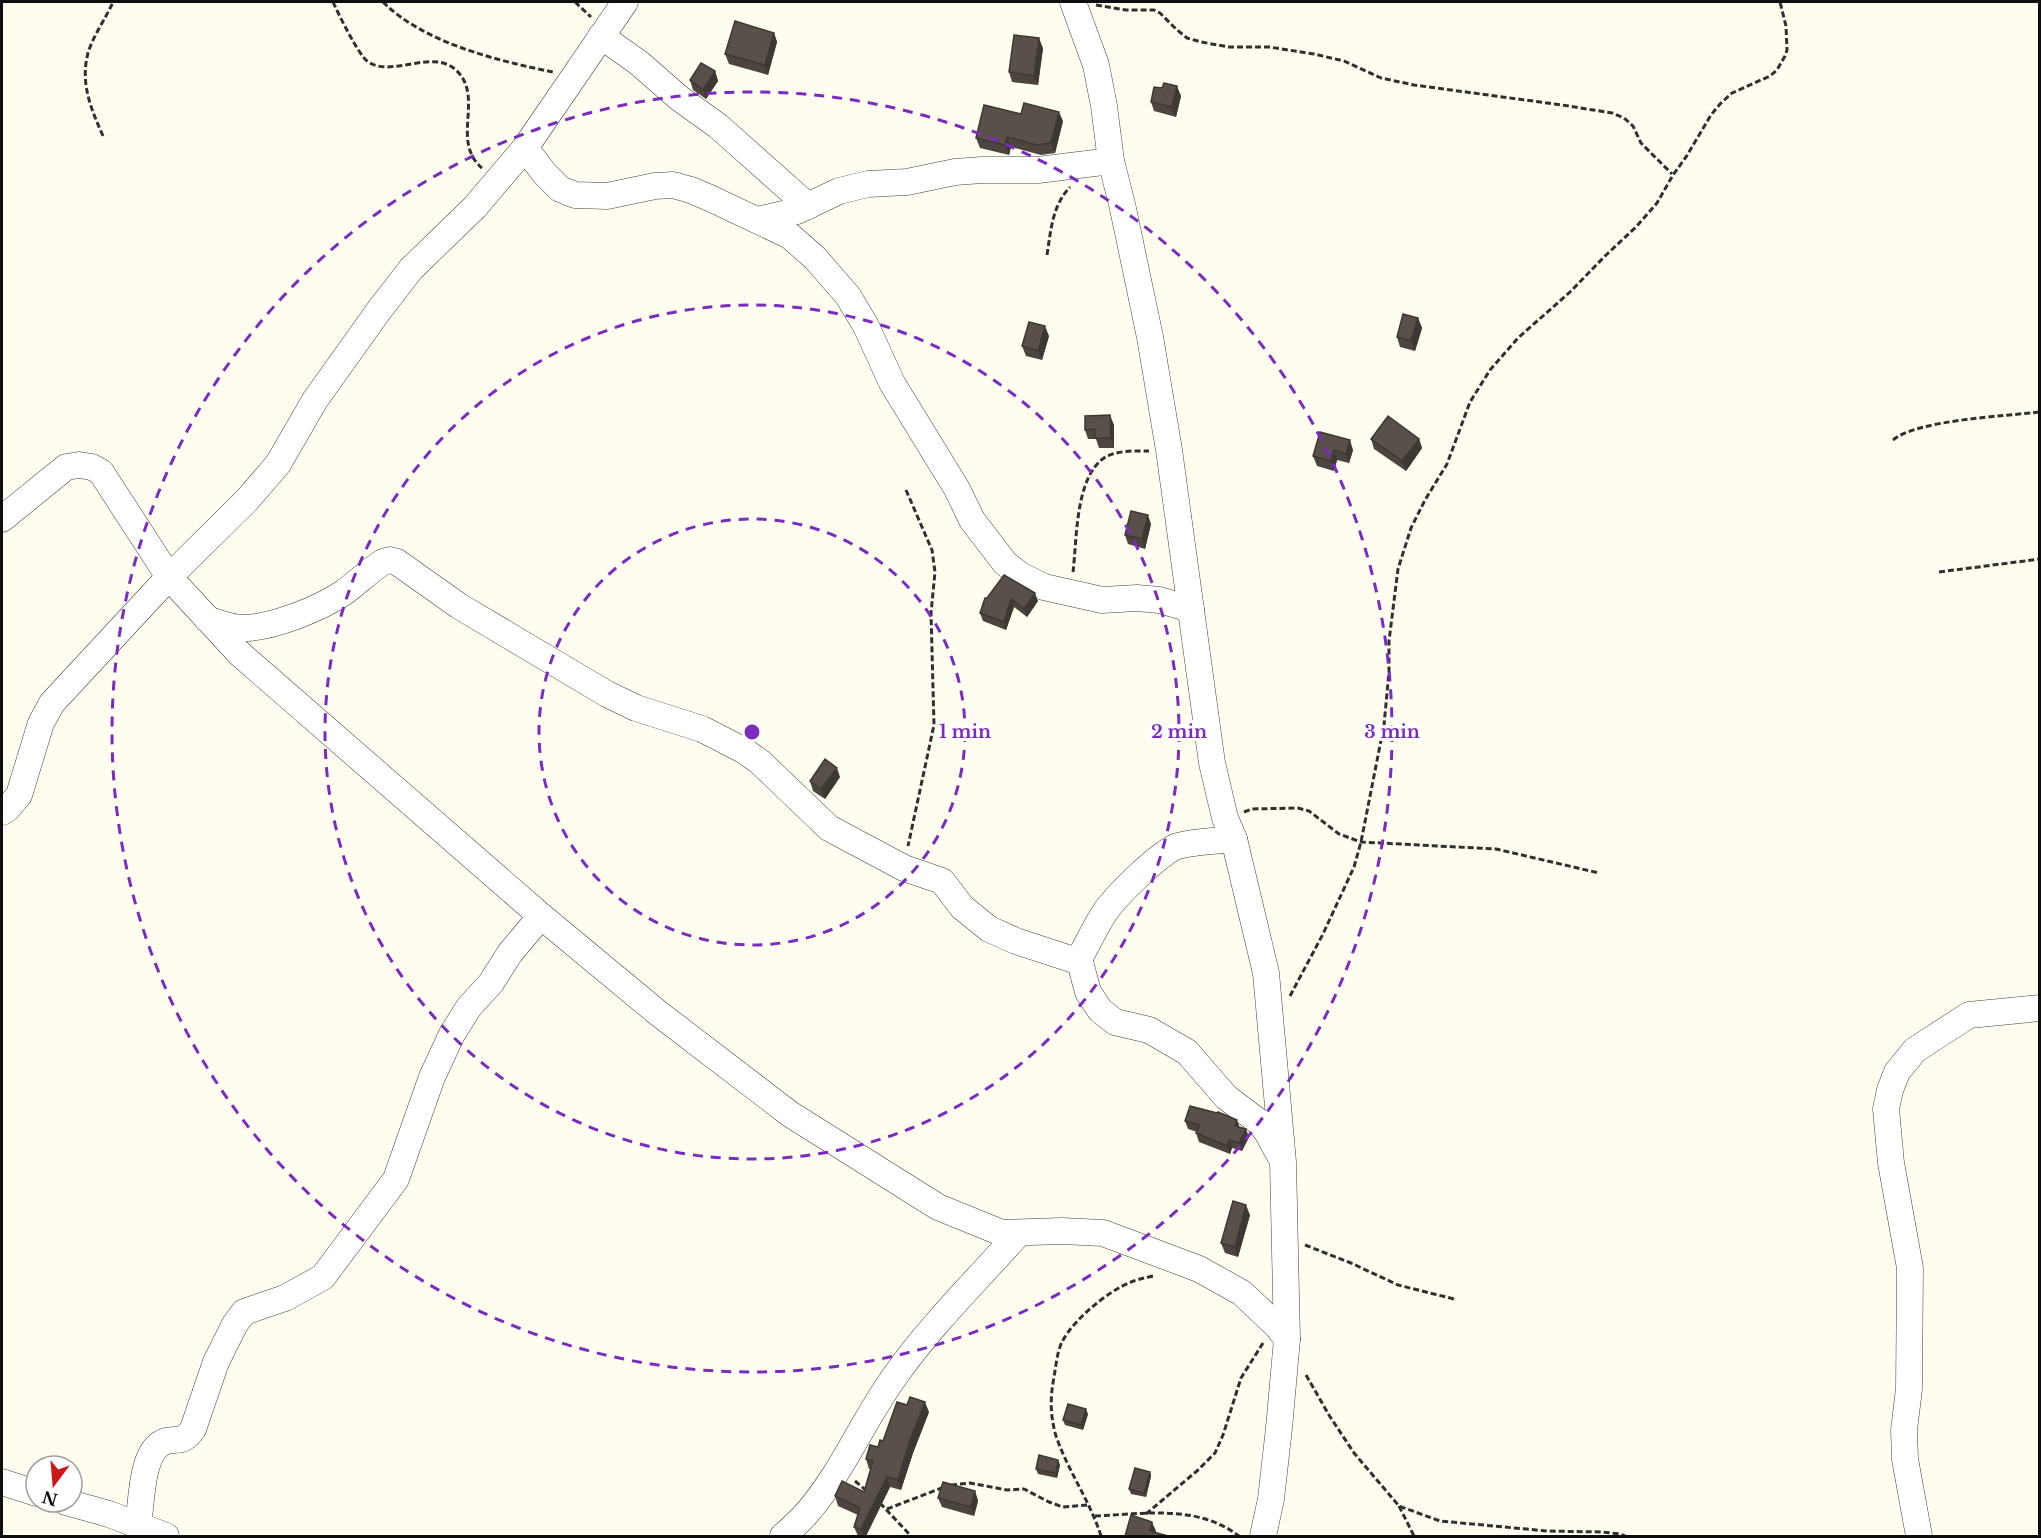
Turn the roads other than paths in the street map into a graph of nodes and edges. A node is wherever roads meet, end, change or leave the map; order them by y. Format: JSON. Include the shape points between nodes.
{"nodes":[{"id":1,"x":625,"y":2,"type":"edge"},
{"id":2,"x":1084,"y":3,"type":"edge"},
{"id":3,"x":601,"y":36,"type":"junction"},
{"id":4,"x":525,"y":148,"type":"junction"},
{"id":5,"x":1110,"y":161,"type":"junction"},
{"id":6,"x":808,"y":206,"type":"junction"},
{"id":7,"x":757,"y":220,"type":"junction"},
{"id":8,"x":2,"y":519,"type":"edge"},
{"id":9,"x":169,"y":577,"type":"junction"},
{"id":10,"x":1191,"y":609,"type":"junction"},
{"id":11,"x":207,"y":619,"type":"junction"},
{"id":12,"x":246,"y":628,"type":"junction"},
{"id":13,"x":240,"y":654,"type":"junction"},
{"id":14,"x":2,"y":812,"type":"edge"},
{"id":15,"x":1230,"y":828,"type":"junction"},
{"id":16,"x":541,"y":916,"type":"junction"},
{"id":17,"x":1078,"y":961,"type":"junction"},
{"id":18,"x":2040,"y":1008,"type":"edge"},
{"id":19,"x":1283,"y":1161,"type":"junction"},
{"id":20,"x":1018,"y":1234,"type":"junction"},
{"id":21,"x":1282,"y":1333,"type":"junction"},
{"id":22,"x":2,"y":1482,"type":"edge"},
{"id":23,"x":24,"y":1488,"type":"edge"},
{"id":24,"x":84,"y":1508,"type":"edge"},
{"id":25,"x":138,"y":1524,"type":"junction"},
{"id":26,"x":166,"y":1536,"type":"edge"},
{"id":27,"x":783,"y":1536,"type":"edge"},
{"id":28,"x":1263,"y":1536,"type":"edge"},
{"id":29,"x":1919,"y":1536,"type":"edge"}],
"edges":[{"from":1,"to":3,"type":"street"},
{"from":2,"to":5,"type":"street","via":[[1104,106]]},
{"from":3,"to":4,"type":"street"},
{"from":3,"to":6,"type":"street","via":[[718,126]]},
{"from":4,"to":7,"type":"street","via":[[560,189],[575,195],[607,196],[673,185]]},
{"from":4,"to":9,"type":"street","via":[[475,207],[411,269],[315,400],[278,464]]},
{"from":5,"to":6,"type":"street","via":[[1038,170],[954,172],[907,182],[868,184],[839,191]]},
{"from":5,"to":10,"type":"street","via":[[1150,337]]},
{"from":6,"to":7,"type":"street"},
{"from":7,"to":10,"type":"street","via":[[790,236],[848,296],[892,383],[972,520],[1005,563],[1044,587],[1108,601],[1159,600]]},
{"from":8,"to":9,"type":"street","via":[[66,467],[92,467],[101,472]]},
{"from":9,"to":11,"type":"street"},
{"from":9,"to":14,"type":"street","via":[[52,703],[41,723],[19,795]]},
{"from":10,"to":15,"type":"street","via":[[1212,763]]},
{"from":11,"to":12,"type":"street"},
{"from":11,"to":13,"type":"street"},
{"from":12,"to":13,"type":"street"},
{"from":12,"to":17,"type":"street","via":[[304,613],[341,594],[383,562],[397,562],[468,611],[607,694],[636,708],[702,729],[743,750],[829,828],[904,868],[942,881],[962,907],[989,929]]},
{"from":13,"to":16,"type":"street"},
{"from":15,"to":17,"type":"street","via":[[1165,854],[1112,903]]},
{"from":15,"to":19,"type":"street","via":[[1266,973]]},
{"from":16,"to":20,"type":"street","via":[[790,1114],[938,1207],[1002,1233]]},
{"from":16,"to":25,"type":"street","via":[[452,1034],[432,1077],[396,1179],[363,1224],[323,1277],[285,1298],[244,1312],[235,1324],[216,1362],[193,1430],[182,1440],[161,1443],[150,1455]]},
{"from":17,"to":19,"type":"street","via":[[1088,992],[1100,1010],[1115,1022],[1149,1030],[1187,1052],[1226,1097],[1259,1122]]},
{"from":18,"to":29,"type":"street","via":[[1969,1015],[1914,1050],[1890,1090],[1886,1109],[1891,1163],[1910,1268],[1905,1459]]},
{"from":19,"to":21,"type":"street"},
{"from":20,"to":21,"type":"street","via":[[1092,1232],[1118,1238],[1199,1269],[1242,1293]]},
{"from":20,"to":27,"type":"street","via":[[927,1333],[894,1377],[806,1515]]},
{"from":21,"to":28,"type":"street","via":[[1272,1487]]},
{"from":22,"to":23,"type":"street"},
{"from":24,"to":25,"type":"street"},
{"from":25,"to":26,"type":"street"}]}
